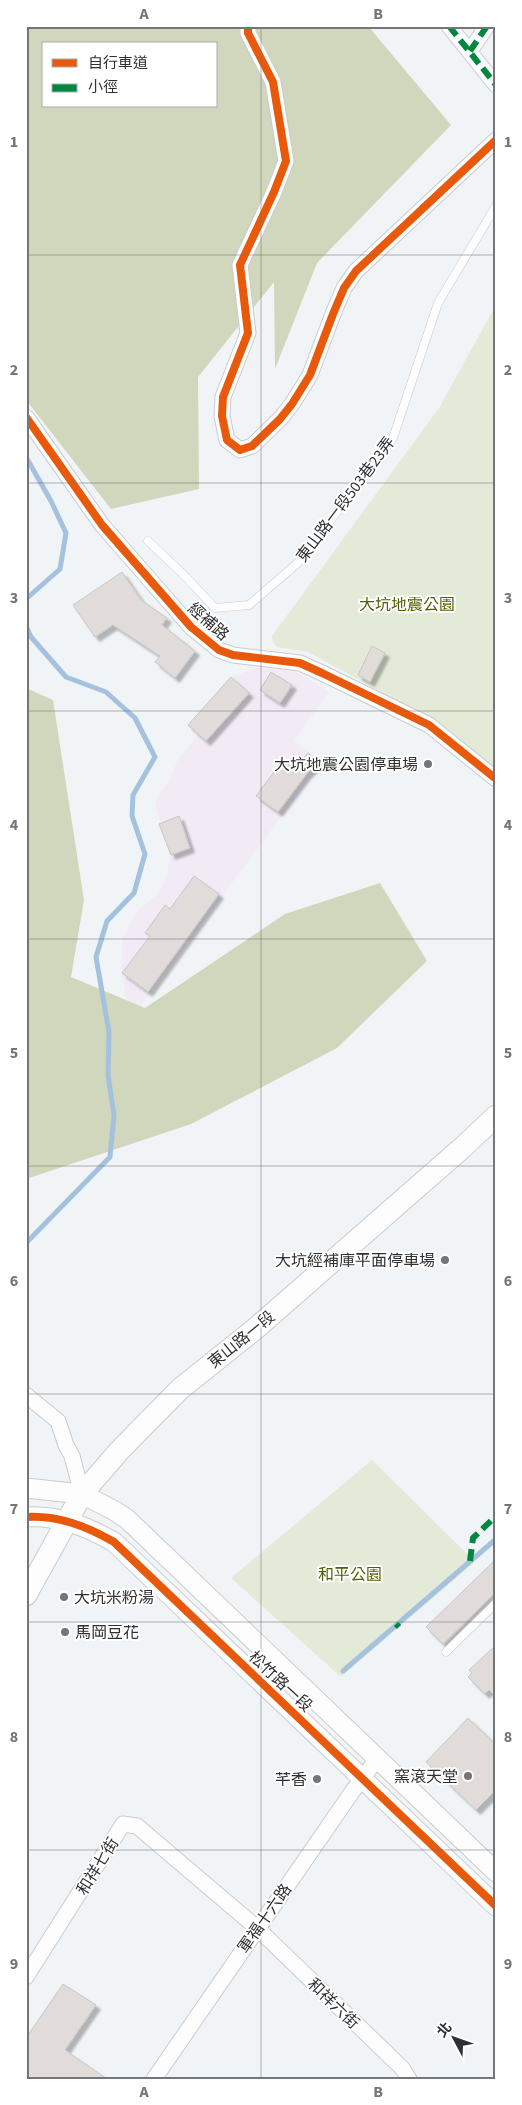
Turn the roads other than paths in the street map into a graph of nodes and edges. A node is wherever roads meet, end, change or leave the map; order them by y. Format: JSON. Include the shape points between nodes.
{"nodes":[{"id":1,"x":248,"y":26,"type":"edge"},
{"id":2,"x":449,"y":26,"type":"edge"},
{"id":3,"x":487,"y":26,"type":"edge"},
{"id":4,"x":470,"y":51,"type":"junction"},
{"id":5,"x":496,"y":84,"type":"edge"},
{"id":6,"x":496,"y":140,"type":"edge"},
{"id":7,"x":496,"y":206,"type":"edge"},
{"id":8,"x":26,"y":417,"type":"edge"},
{"id":9,"x":148,"y":541,"type":"dead end"},
{"id":10,"x":496,"y":779,"type":"edge"},
{"id":11,"x":496,"y":1116,"type":"edge"},
{"id":12,"x":26,"y":1395,"type":"edge"},
{"id":13,"x":26,"y":1488,"type":"edge"},
{"id":14,"x":82,"y":1494,"type":"junction"},
{"id":15,"x":26,"y":1517,"type":"edge"},
{"id":16,"x":68,"y":1520,"type":"junction"},
{"id":17,"x":26,"y":1595,"type":"edge"},
{"id":18,"x":496,"y":1603,"type":"edge"},
{"id":19,"x":446,"y":1652,"type":"dead end"},
{"id":20,"x":377,"y":1759,"type":"junction"},
{"id":21,"x":362,"y":1778,"type":"junction"},
{"id":22,"x":496,"y":1872,"type":"edge"},
{"id":23,"x":496,"y":1906,"type":"edge"},
{"id":24,"x":257,"y":1928,"type":"junction"},
{"id":25,"x":26,"y":1977,"type":"edge"},
{"id":26,"x":154,"y":2079,"type":"edge"},
{"id":27,"x":409,"y":2079,"type":"edge"}],
"edges":[{"from":1,"to":6,"type":"street","via":[[248,33],[273,82],[286,161],[240,265],[248,333],[224,397],[222,416],[227,440],[240,450],[252,446],[292,404],[310,375],[344,288],[356,271]]},
{"from":2,"to":4,"type":"street"},
{"from":3,"to":4,"type":"street"},
{"from":4,"to":5,"type":"street"},
{"from":7,"to":9,"type":"lane","name":"東山路一段503巷23弄","via":[[438,303],[393,438],[300,561],[249,605],[215,608]]},
{"from":8,"to":10,"type":"street","name":"經補路","via":[[102,525],[191,627],[219,650],[232,655],[300,663],[322,673],[429,725]]},
{"from":11,"to":14,"type":"main road","name":"東山路一段","via":[[255,1329],[180,1389]]},
{"from":12,"to":14,"type":"street","via":[[58,1421]]},
{"from":13,"to":14,"type":"street","name":"松竹路一段"},
{"from":14,"to":16,"type":"main road","name":"東山路一段"},
{"from":14,"to":20,"type":"street","name":"松竹路一段","via":[[127,1519]]},
{"from":15,"to":16,"type":"street","name":"松竹路一段"},
{"from":16,"to":17,"type":"main road","name":"東山路一段"},
{"from":16,"to":21,"type":"street","name":"松竹路一段","via":[[114,1542]]},
{"from":18,"to":19,"type":"lane"},
{"from":20,"to":21,"type":"street","name":"軍福十六路"},
{"from":20,"to":22,"type":"street","name":"松竹路一段"},
{"from":21,"to":23,"type":"street","name":"松竹路一段"},
{"from":21,"to":24,"type":"street","name":"軍福十六路"},
{"from":24,"to":25,"type":"street","name":"和祥七街","via":[[137,1826],[123,1824]]},
{"from":24,"to":26,"type":"street","name":"軍福十六路"},
{"from":24,"to":27,"type":"street","name":"和祥六街","via":[[402,2068]]}]}
